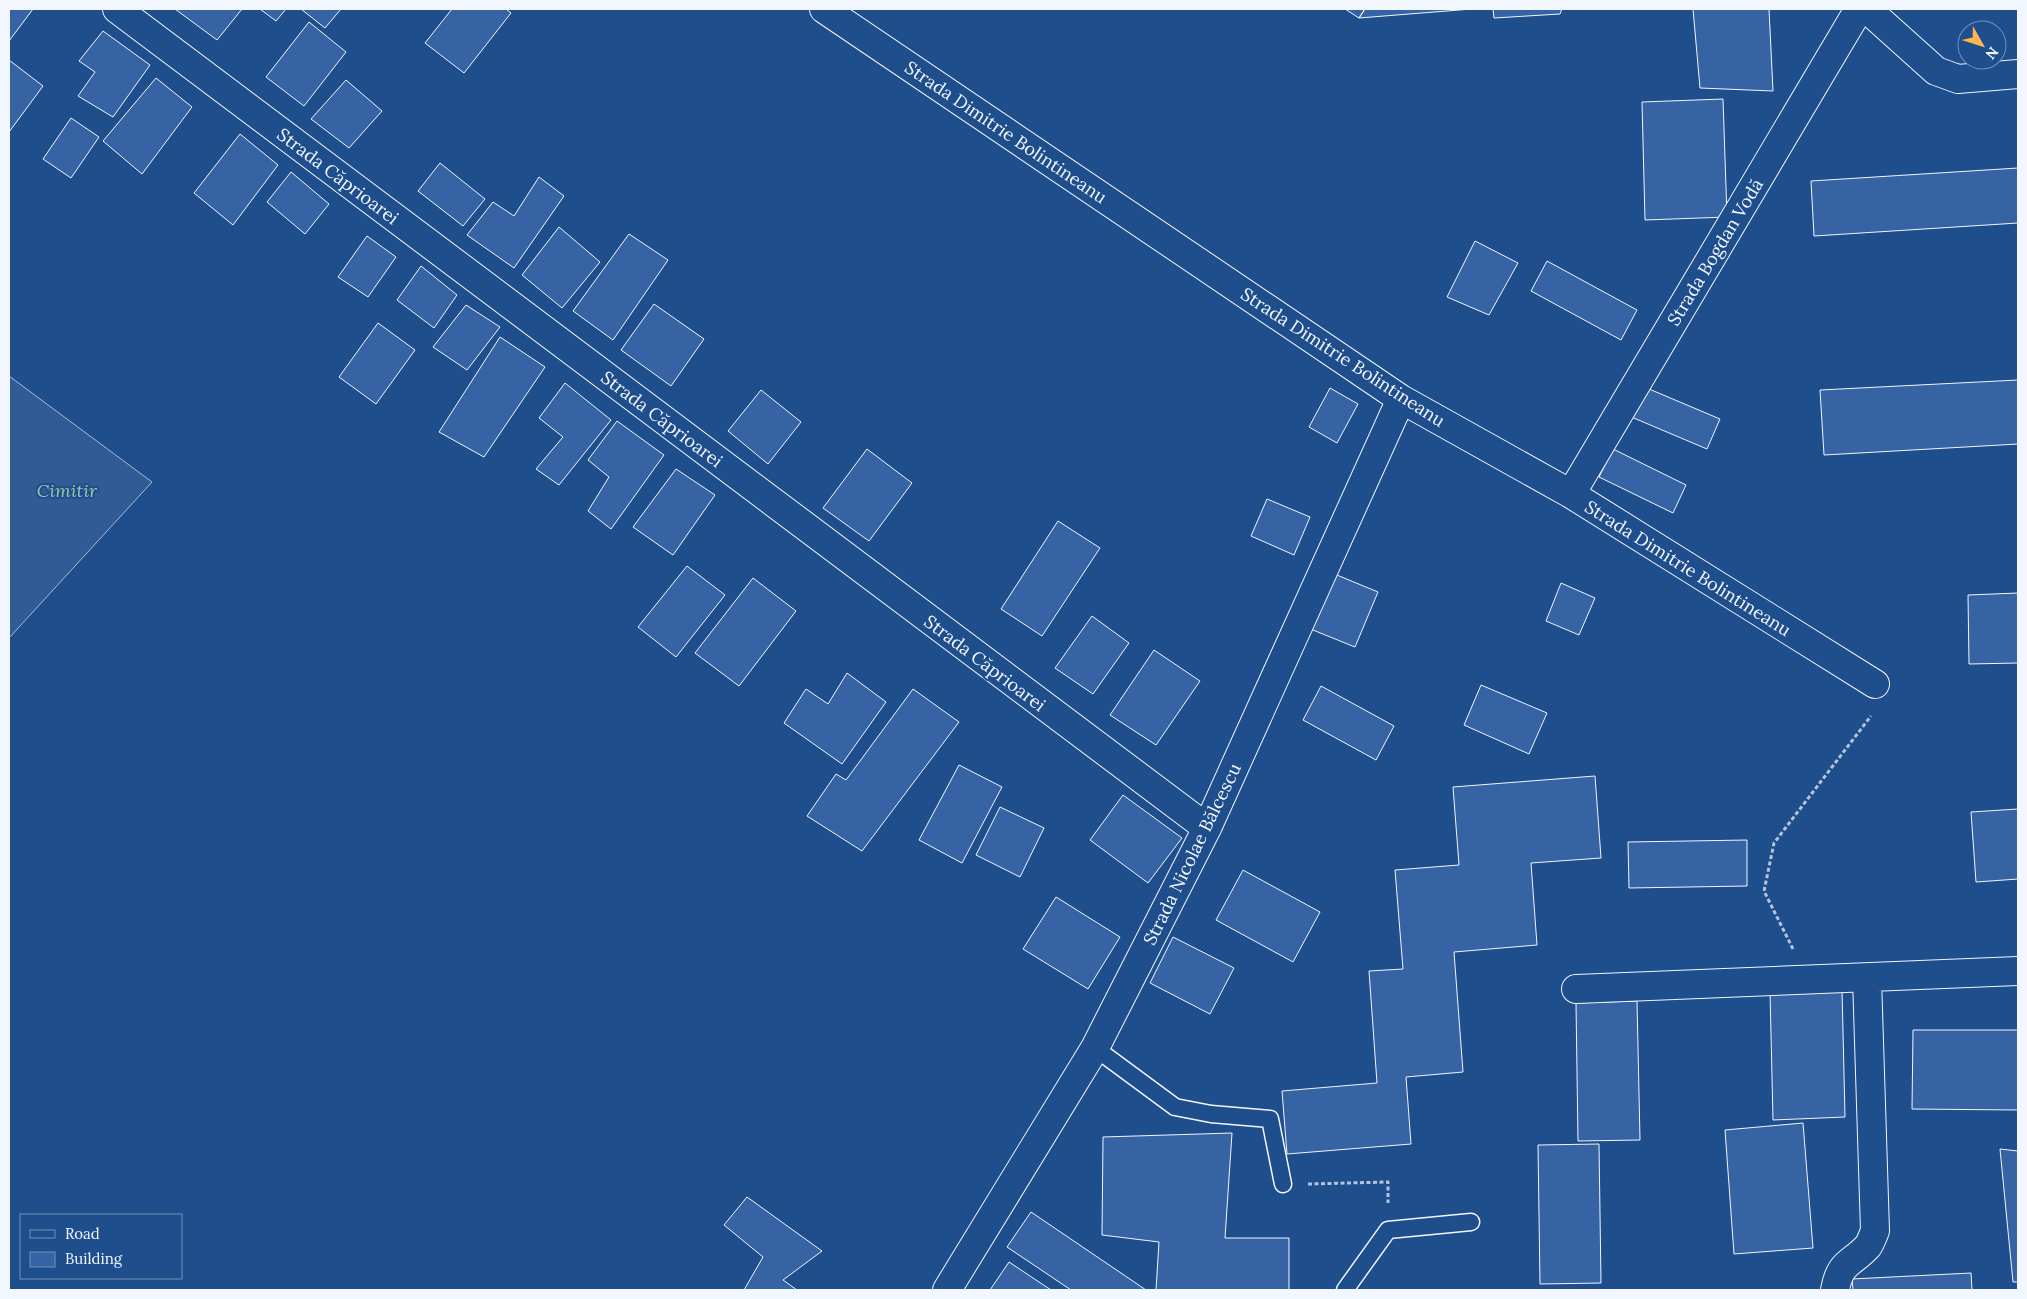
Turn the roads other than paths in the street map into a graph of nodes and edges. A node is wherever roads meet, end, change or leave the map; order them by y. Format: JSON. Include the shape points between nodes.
{"nodes":[{"id":1,"x":117,"y":9,"type":"edge"},
{"id":2,"x":824,"y":9,"type":"edge"},
{"id":3,"x":1859,"y":9,"type":"edge"},
{"id":4,"x":1867,"y":9,"type":"edge"},
{"id":5,"x":2018,"y":74,"type":"edge"},
{"id":6,"x":1401,"y":399,"type":"junction"},
{"id":7,"x":1571,"y":494,"type":"junction"},
{"id":8,"x":1875,"y":684,"type":"road end"},
{"id":9,"x":1207,"y":828,"type":"junction"},
{"id":10,"x":2018,"y":971,"type":"edge"},
{"id":11,"x":1868,"y":978,"type":"junction"},
{"id":12,"x":1576,"y":989,"type":"dead end"},
{"id":13,"x":1095,"y":1048,"type":"junction"},
{"id":14,"x":1283,"y":1184,"type":"road end"},
{"id":15,"x":1471,"y":1222,"type":"dead end"},
{"id":16,"x":947,"y":1290,"type":"edge"},
{"id":17,"x":1345,"y":1290,"type":"edge"},
{"id":18,"x":1835,"y":1290,"type":"edge"}],
"edges":[{"from":1,"to":9,"type":"street","name":"Strada Căprioarei"},
{"from":2,"to":6,"type":"street","name":"Strada Dimitrie Bolintineanu"},
{"from":3,"to":7,"type":"street","name":"Strada Bogdan Vodă"},
{"from":4,"to":5,"type":"street","via":[[1936,71],[1958,79]]},
{"from":6,"to":7,"type":"street","name":"Strada Dimitrie Bolintineanu"},
{"from":6,"to":9,"type":"street","name":"Strada Nicolae Bălcescu"},
{"from":7,"to":8,"type":"street","name":"Strada Dimitrie Bolintineanu"},
{"from":9,"to":13,"type":"street","name":"Strada Nicolae Bălcescu"},
{"from":10,"to":11,"type":"street"},
{"from":11,"to":12,"type":"street"},
{"from":11,"to":18,"type":"street","via":[[1875,1231],[1869,1245],[1846,1262]]},
{"from":13,"to":14,"type":"lane","via":[[1175,1107],[1270,1119]]},
{"from":13,"to":16,"type":"street","name":"Strada Nicolae Bălcescu"},
{"from":15,"to":17,"type":"lane","via":[[1388,1230]]}]}
